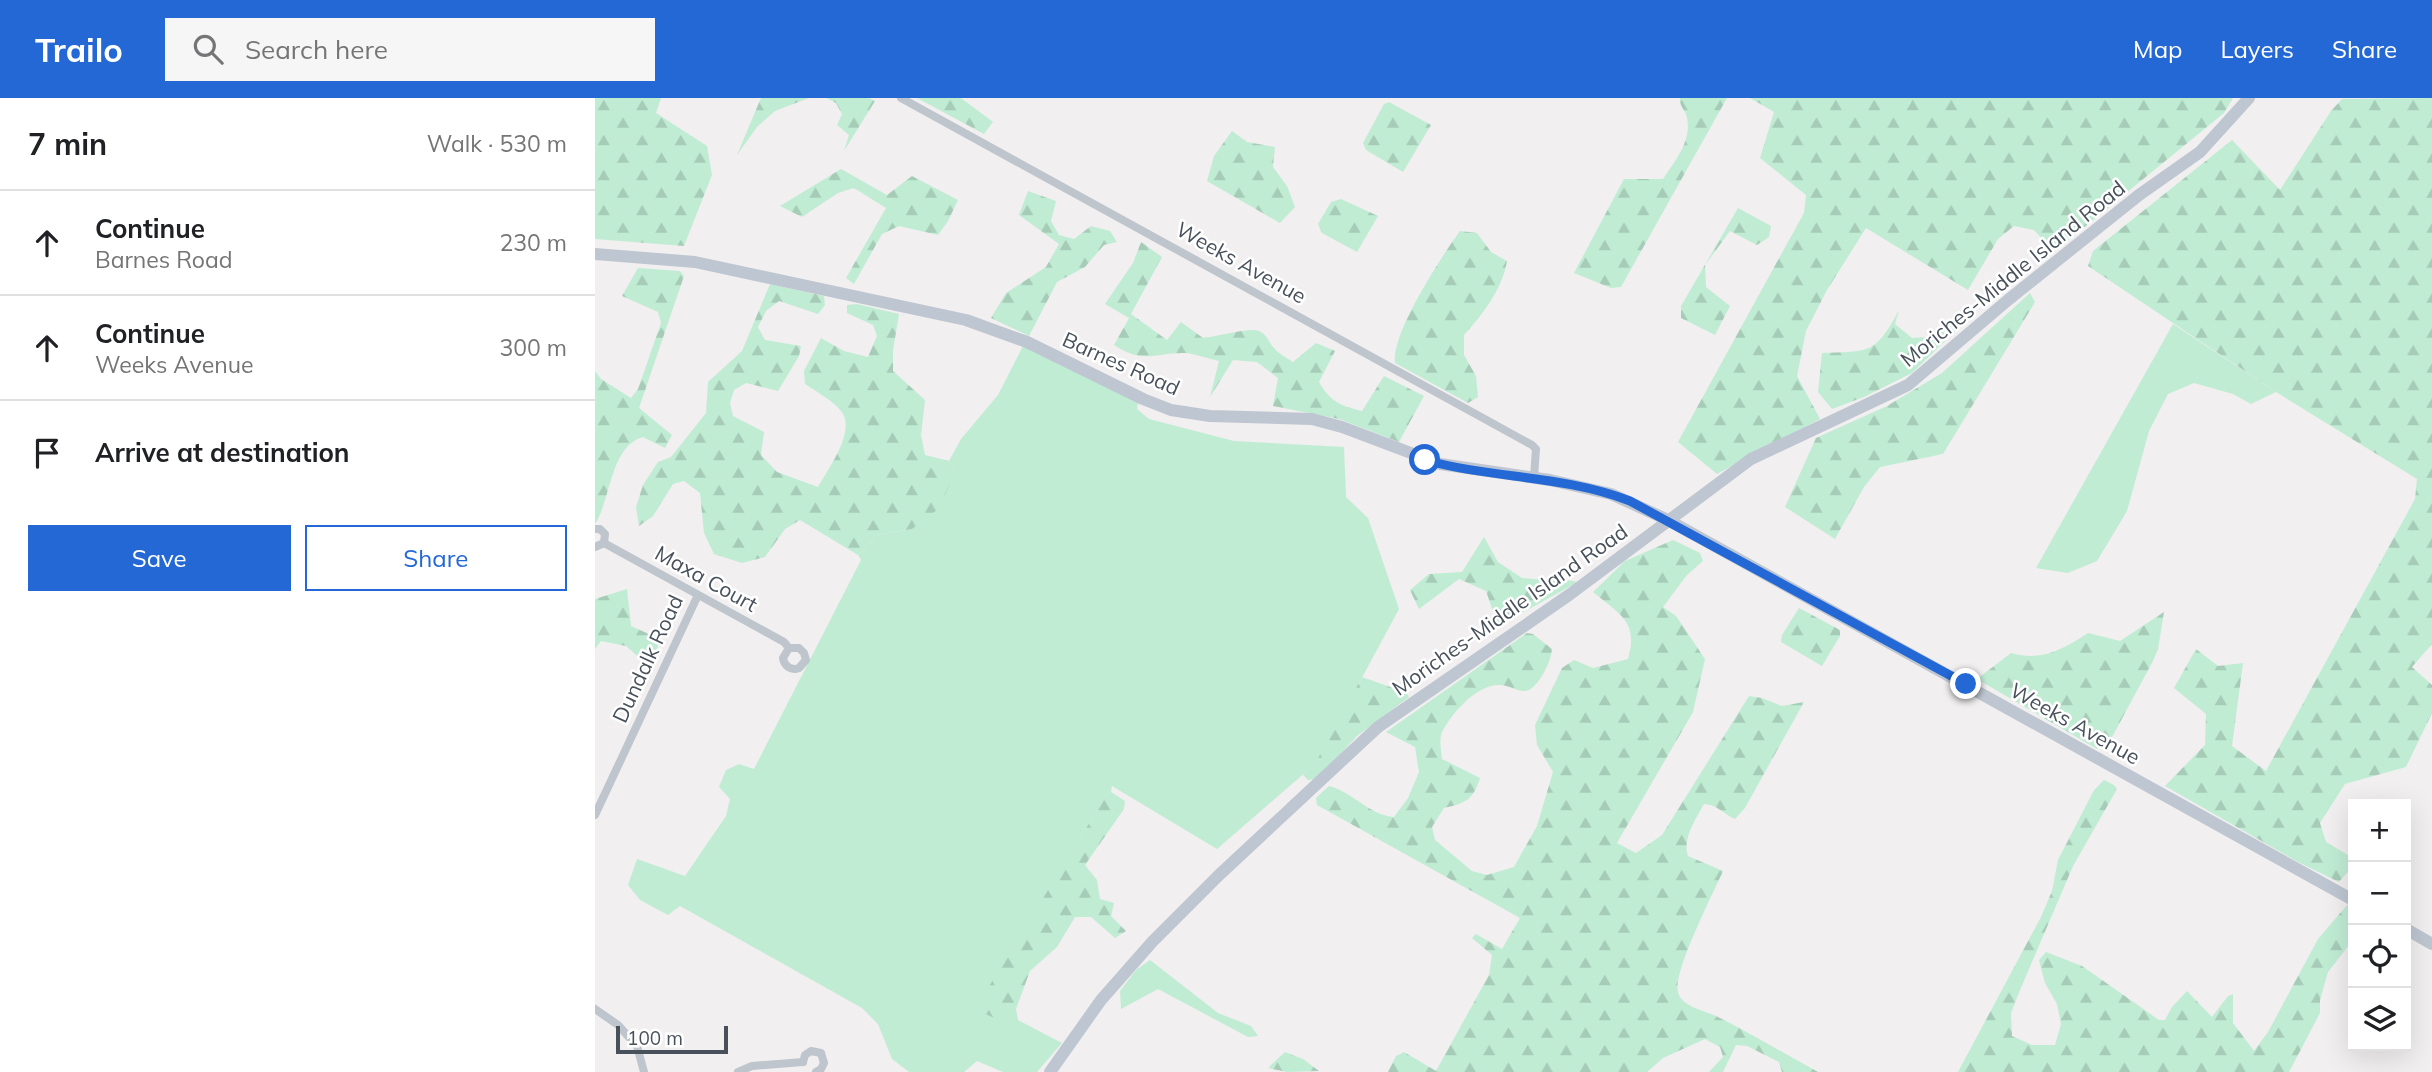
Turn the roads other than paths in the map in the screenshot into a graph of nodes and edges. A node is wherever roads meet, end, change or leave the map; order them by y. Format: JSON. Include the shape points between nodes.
{"nodes":[{"id":1,"x":901,"y":98,"type":"edge"},
{"id":2,"x":2249,"y":98,"type":"edge"},
{"id":3,"x":595,"y":254,"type":"edge"},
{"id":4,"x":1534,"y":477,"type":"junction"},
{"id":5,"x":1668,"y":520,"type":"junction"},
{"id":6,"x":595,"y":529,"type":"edge"},
{"id":7,"x":604,"y":543,"type":"junction"},
{"id":8,"x":595,"y":547,"type":"edge"},
{"id":9,"x":698,"y":595,"type":"junction"},
{"id":10,"x":789,"y":648,"type":"dead end"},
{"id":11,"x":595,"y":815,"type":"edge"},
{"id":12,"x":2348,"y":897,"type":"edge"},
{"id":13,"x":2411,"y":932,"type":"edge"},
{"id":14,"x":2432,"y":944,"type":"edge"},
{"id":15,"x":595,"y":1009,"type":"edge"},
{"id":16,"x":803,"y":1062,"type":"junction"},
{"id":17,"x":644,"y":1072,"type":"edge"},
{"id":18,"x":738,"y":1072,"type":"edge"},
{"id":19,"x":814,"y":1072,"type":"edge"},
{"id":20,"x":1050,"y":1072,"type":"edge"}],
"edges":[{"from":1,"to":4,"type":"street","name":"Weeks Avenue","via":[[1532,445],[1536,449]]},
{"from":2,"to":5,"type":"street","name":"Moriches-Middle Island Road","via":[[2200,152],[2139,195],[1908,385],[1751,459]]},
{"from":3,"to":4,"type":"street","name":"Barnes Road","via":[[695,262],[965,320],[1027,342],[1171,410],[1210,416],[1312,419],[1440,464]]},
{"from":4,"to":5,"type":"street","name":"Barnes Road","via":[[1611,494]]},
{"from":5,"to":12,"type":"street","name":"Weeks Avenue"},
{"from":5,"to":20,"type":"street","name":"Moriches-Middle Island Road","via":[[1366,738],[1147,948],[1101,1000]]},
{"from":6,"to":7,"type":"street","name":"Maxa Court","via":[[604,534]]},
{"from":7,"to":8,"type":"street"},
{"from":7,"to":9,"type":"street","name":"Maxa Court"},
{"from":9,"to":10,"type":"street","name":"Maxa Court"},
{"from":9,"to":11,"type":"street","name":"Dundalk Road"},
{"from":13,"to":14,"type":"street"},
{"from":15,"to":17,"type":"street","via":[[637,1045]]},
{"from":16,"to":18,"type":"street","via":[[752,1066]]},
{"from":16,"to":19,"type":"street"},
{"from":16,"to":19,"type":"street","via":[[811,1051],[821,1053],[824,1063]]}]}
